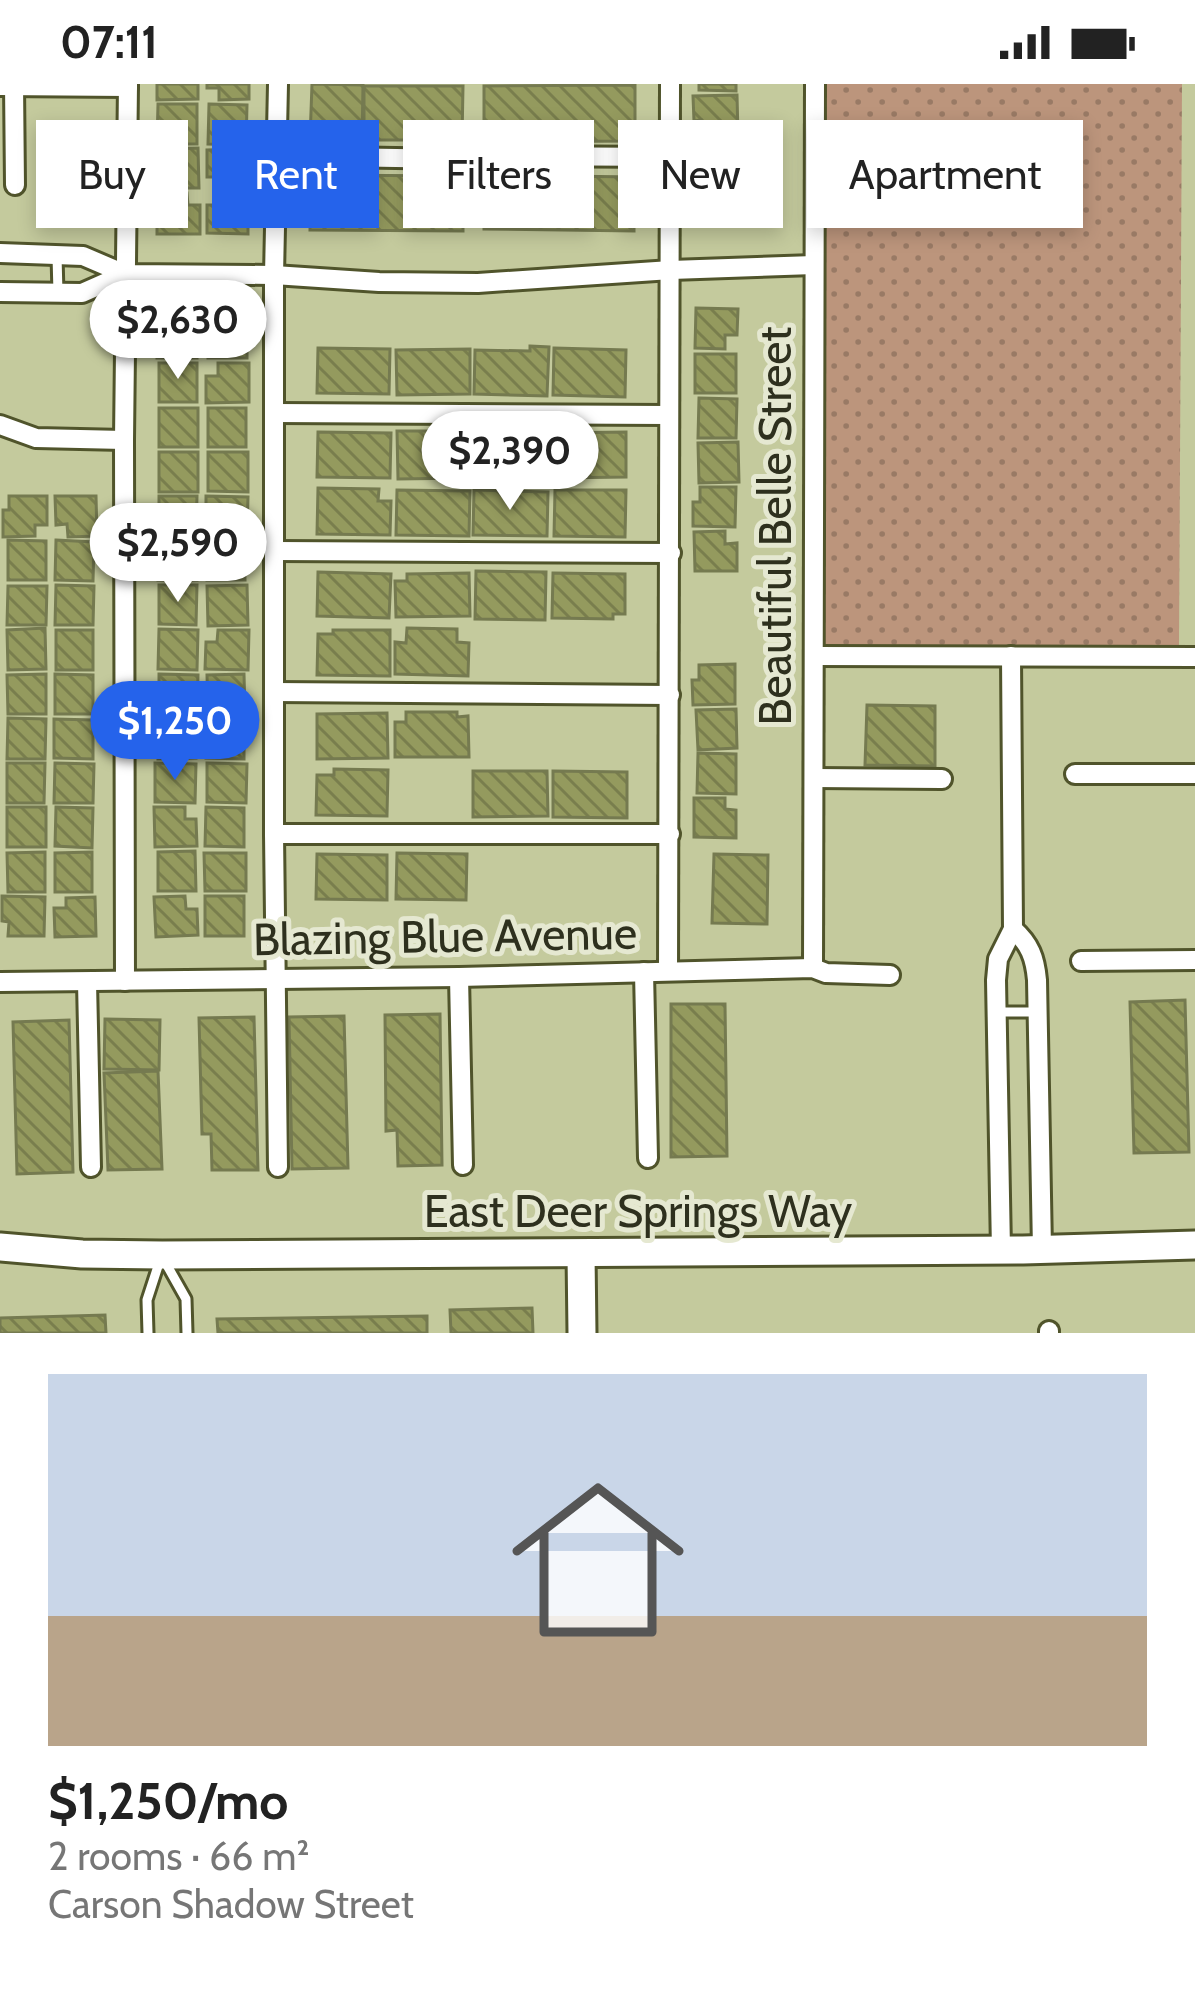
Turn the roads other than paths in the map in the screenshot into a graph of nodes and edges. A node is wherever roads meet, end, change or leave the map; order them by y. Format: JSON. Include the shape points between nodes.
{"nodes":[{"id":1,"x":278,"y":84,"type":"edge"},
{"id":2,"x":670,"y":84,"type":"edge"},
{"id":3,"x":815,"y":84,"type":"edge"},
{"id":4,"x":10,"y":86,"type":"edge"},
{"id":5,"x":128,"y":86,"type":"edge"},
{"id":6,"x":278,"y":120,"type":"edge"},
{"id":7,"x":670,"y":120,"type":"edge"},
{"id":8,"x":15,"y":185,"type":"dead end"},
{"id":9,"x":276,"y":228,"type":"edge"},
{"id":10,"x":671,"y":228,"type":"edge"},
{"id":11,"x":0,"y":253,"type":"edge"},
{"id":12,"x":57,"y":256,"type":"junction"},
{"id":13,"x":814,"y":266,"type":"junction"},
{"id":14,"x":671,"y":270,"type":"junction"},
{"id":15,"x":125,"y":274,"type":"junction"},
{"id":16,"x":274,"y":275,"type":"junction"},
{"id":17,"x":0,"y":292,"type":"edge"},
{"id":18,"x":58,"y":293,"type":"junction"},
{"id":19,"x":275,"y":413,"type":"junction"},
{"id":20,"x":669,"y":415,"type":"junction"},
{"id":21,"x":0,"y":425,"type":"edge"},
{"id":22,"x":124,"y":440,"type":"junction"},
{"id":23,"x":276,"y":550,"type":"junction"},
{"id":24,"x":670,"y":553,"type":"junction"},
{"id":25,"x":814,"y":656,"type":"junction"},
{"id":26,"x":1012,"y":656,"type":"junction"},
{"id":27,"x":1195,"y":657,"type":"edge"},
{"id":28,"x":274,"y":692,"type":"junction"},
{"id":29,"x":670,"y":695,"type":"junction"},
{"id":30,"x":1075,"y":774,"type":"dead end"},
{"id":31,"x":1195,"y":774,"type":"edge"},
{"id":32,"x":814,"y":778,"type":"junction"},
{"id":33,"x":942,"y":779,"type":"dead end"},
{"id":34,"x":274,"y":834,"type":"junction"},
{"id":35,"x":670,"y":834,"type":"junction"},
{"id":36,"x":1013,"y":929,"type":"junction"},
{"id":37,"x":1195,"y":960,"type":"edge"},
{"id":38,"x":1081,"y":962,"type":"dead end"},
{"id":39,"x":813,"y":968,"type":"junction"},
{"id":40,"x":668,"y":971,"type":"junction"},
{"id":41,"x":644,"y":972,"type":"junction"},
{"id":42,"x":890,"y":975,"type":"dead end"},
{"id":43,"x":459,"y":976,"type":"junction"},
{"id":44,"x":274,"y":978,"type":"junction"},
{"id":45,"x":125,"y":981,"type":"junction"},
{"id":46,"x":0,"y":982,"type":"edge"},
{"id":47,"x":87,"y":982,"type":"junction"},
{"id":48,"x":996,"y":1012,"type":"junction"},
{"id":49,"x":1038,"y":1012,"type":"junction"},
{"id":50,"x":648,"y":1158,"type":"dead end"},
{"id":51,"x":463,"y":1165,"type":"dead end"},
{"id":52,"x":91,"y":1167,"type":"dead end"},
{"id":53,"x":278,"y":1167,"type":"dead end"},
{"id":54,"x":1195,"y":1245,"type":"edge"},
{"id":55,"x":0,"y":1247,"type":"edge"},
{"id":56,"x":1000,"y":1250,"type":"junction"},
{"id":57,"x":1042,"y":1250,"type":"junction"},
{"id":58,"x":82,"y":1254,"type":"junction"},
{"id":59,"x":581,"y":1254,"type":"junction"},
{"id":60,"x":162,"y":1255,"type":"junction"},
{"id":61,"x":0,"y":1262,"type":"edge"},
{"id":62,"x":148,"y":1333,"type":"edge"},
{"id":63,"x":187,"y":1333,"type":"edge"},
{"id":64,"x":581,"y":1333,"type":"edge"}],
"edges":[{"from":1,"to":6,"type":"street"},
{"from":2,"to":7,"type":"street"},
{"from":3,"to":13,"type":"street","name":"Beautiful Belle Street"},
{"from":4,"to":5,"type":"street"},
{"from":4,"to":8,"type":"street"},
{"from":5,"to":15,"type":"street"},
{"from":9,"to":16,"type":"street"},
{"from":10,"to":14,"type":"street"},
{"from":11,"to":12,"type":"street"},
{"from":12,"to":15,"type":"street","via":[[83,256]]},
{"from":12,"to":18,"type":"lane"},
{"from":13,"to":14,"type":"street"},
{"from":13,"to":25,"type":"street","name":"Beautiful Belle Street"},
{"from":14,"to":16,"type":"street","via":[[478,284]]},
{"from":14,"to":20,"type":"street"},
{"from":15,"to":16,"type":"street"},
{"from":15,"to":18,"type":"street","via":[[82,293]]},
{"from":15,"to":22,"type":"street"},
{"from":16,"to":19,"type":"street"},
{"from":17,"to":18,"type":"street"},
{"from":19,"to":20,"type":"street"},
{"from":19,"to":23,"type":"street"},
{"from":20,"to":24,"type":"street"},
{"from":21,"to":22,"type":"street","via":[[36,438]]},
{"from":22,"to":45,"type":"street"},
{"from":23,"to":24,"type":"street"},
{"from":23,"to":28,"type":"street"},
{"from":24,"to":29,"type":"street"},
{"from":25,"to":26,"type":"street"},
{"from":25,"to":32,"type":"street","name":"Beautiful Belle Street"},
{"from":26,"to":27,"type":"street"},
{"from":26,"to":36,"type":"street"},
{"from":28,"to":29,"type":"street"},
{"from":28,"to":34,"type":"street"},
{"from":29,"to":35,"type":"street"},
{"from":30,"to":31,"type":"street"},
{"from":32,"to":33,"type":"street"},
{"from":32,"to":39,"type":"street","name":"Beautiful Belle Street"},
{"from":34,"to":35,"type":"street"},
{"from":34,"to":44,"type":"street"},
{"from":35,"to":40,"type":"street"},
{"from":36,"to":48,"type":"street","via":[[998,959]]},
{"from":36,"to":49,"type":"street","via":[[1035,963]]},
{"from":37,"to":38,"type":"street"},
{"from":39,"to":40,"type":"street","name":"Blazing Blue Avenue"},
{"from":39,"to":42,"type":"street","name":"Blazing Blue Avenue"},
{"from":40,"to":41,"type":"street","name":"Blazing Blue Avenue"},
{"from":41,"to":43,"type":"street","name":"Blazing Blue Avenue"},
{"from":41,"to":50,"type":"street"},
{"from":43,"to":44,"type":"street","name":"Blazing Blue Avenue"},
{"from":43,"to":51,"type":"street"},
{"from":44,"to":45,"type":"street","name":"Blazing Blue Avenue"},
{"from":44,"to":53,"type":"street"},
{"from":45,"to":47,"type":"street","name":"Blazing Blue Avenue"},
{"from":46,"to":47,"type":"street","name":"Blazing Blue Avenue"},
{"from":47,"to":52,"type":"street"},
{"from":48,"to":49,"type":"lane"},
{"from":48,"to":56,"type":"street"},
{"from":49,"to":57,"type":"street"},
{"from":54,"to":57,"type":"street","name":"East Deer Springs Way"},
{"from":55,"to":58,"type":"street","name":"East Deer Springs Way"},
{"from":56,"to":57,"type":"street","name":"East Deer Springs Way"},
{"from":56,"to":59,"type":"street","name":"East Deer Springs Way"},
{"from":58,"to":60,"type":"street","name":"East Deer Springs Way"},
{"from":58,"to":61,"type":"street","name":"East Deer Springs Way"},
{"from":59,"to":60,"type":"street","name":"East Deer Springs Way"},
{"from":59,"to":64,"type":"street"},
{"from":60,"to":62,"type":"lane","via":[[147,1300]]},
{"from":60,"to":63,"type":"lane","via":[[186,1299]]}]}
